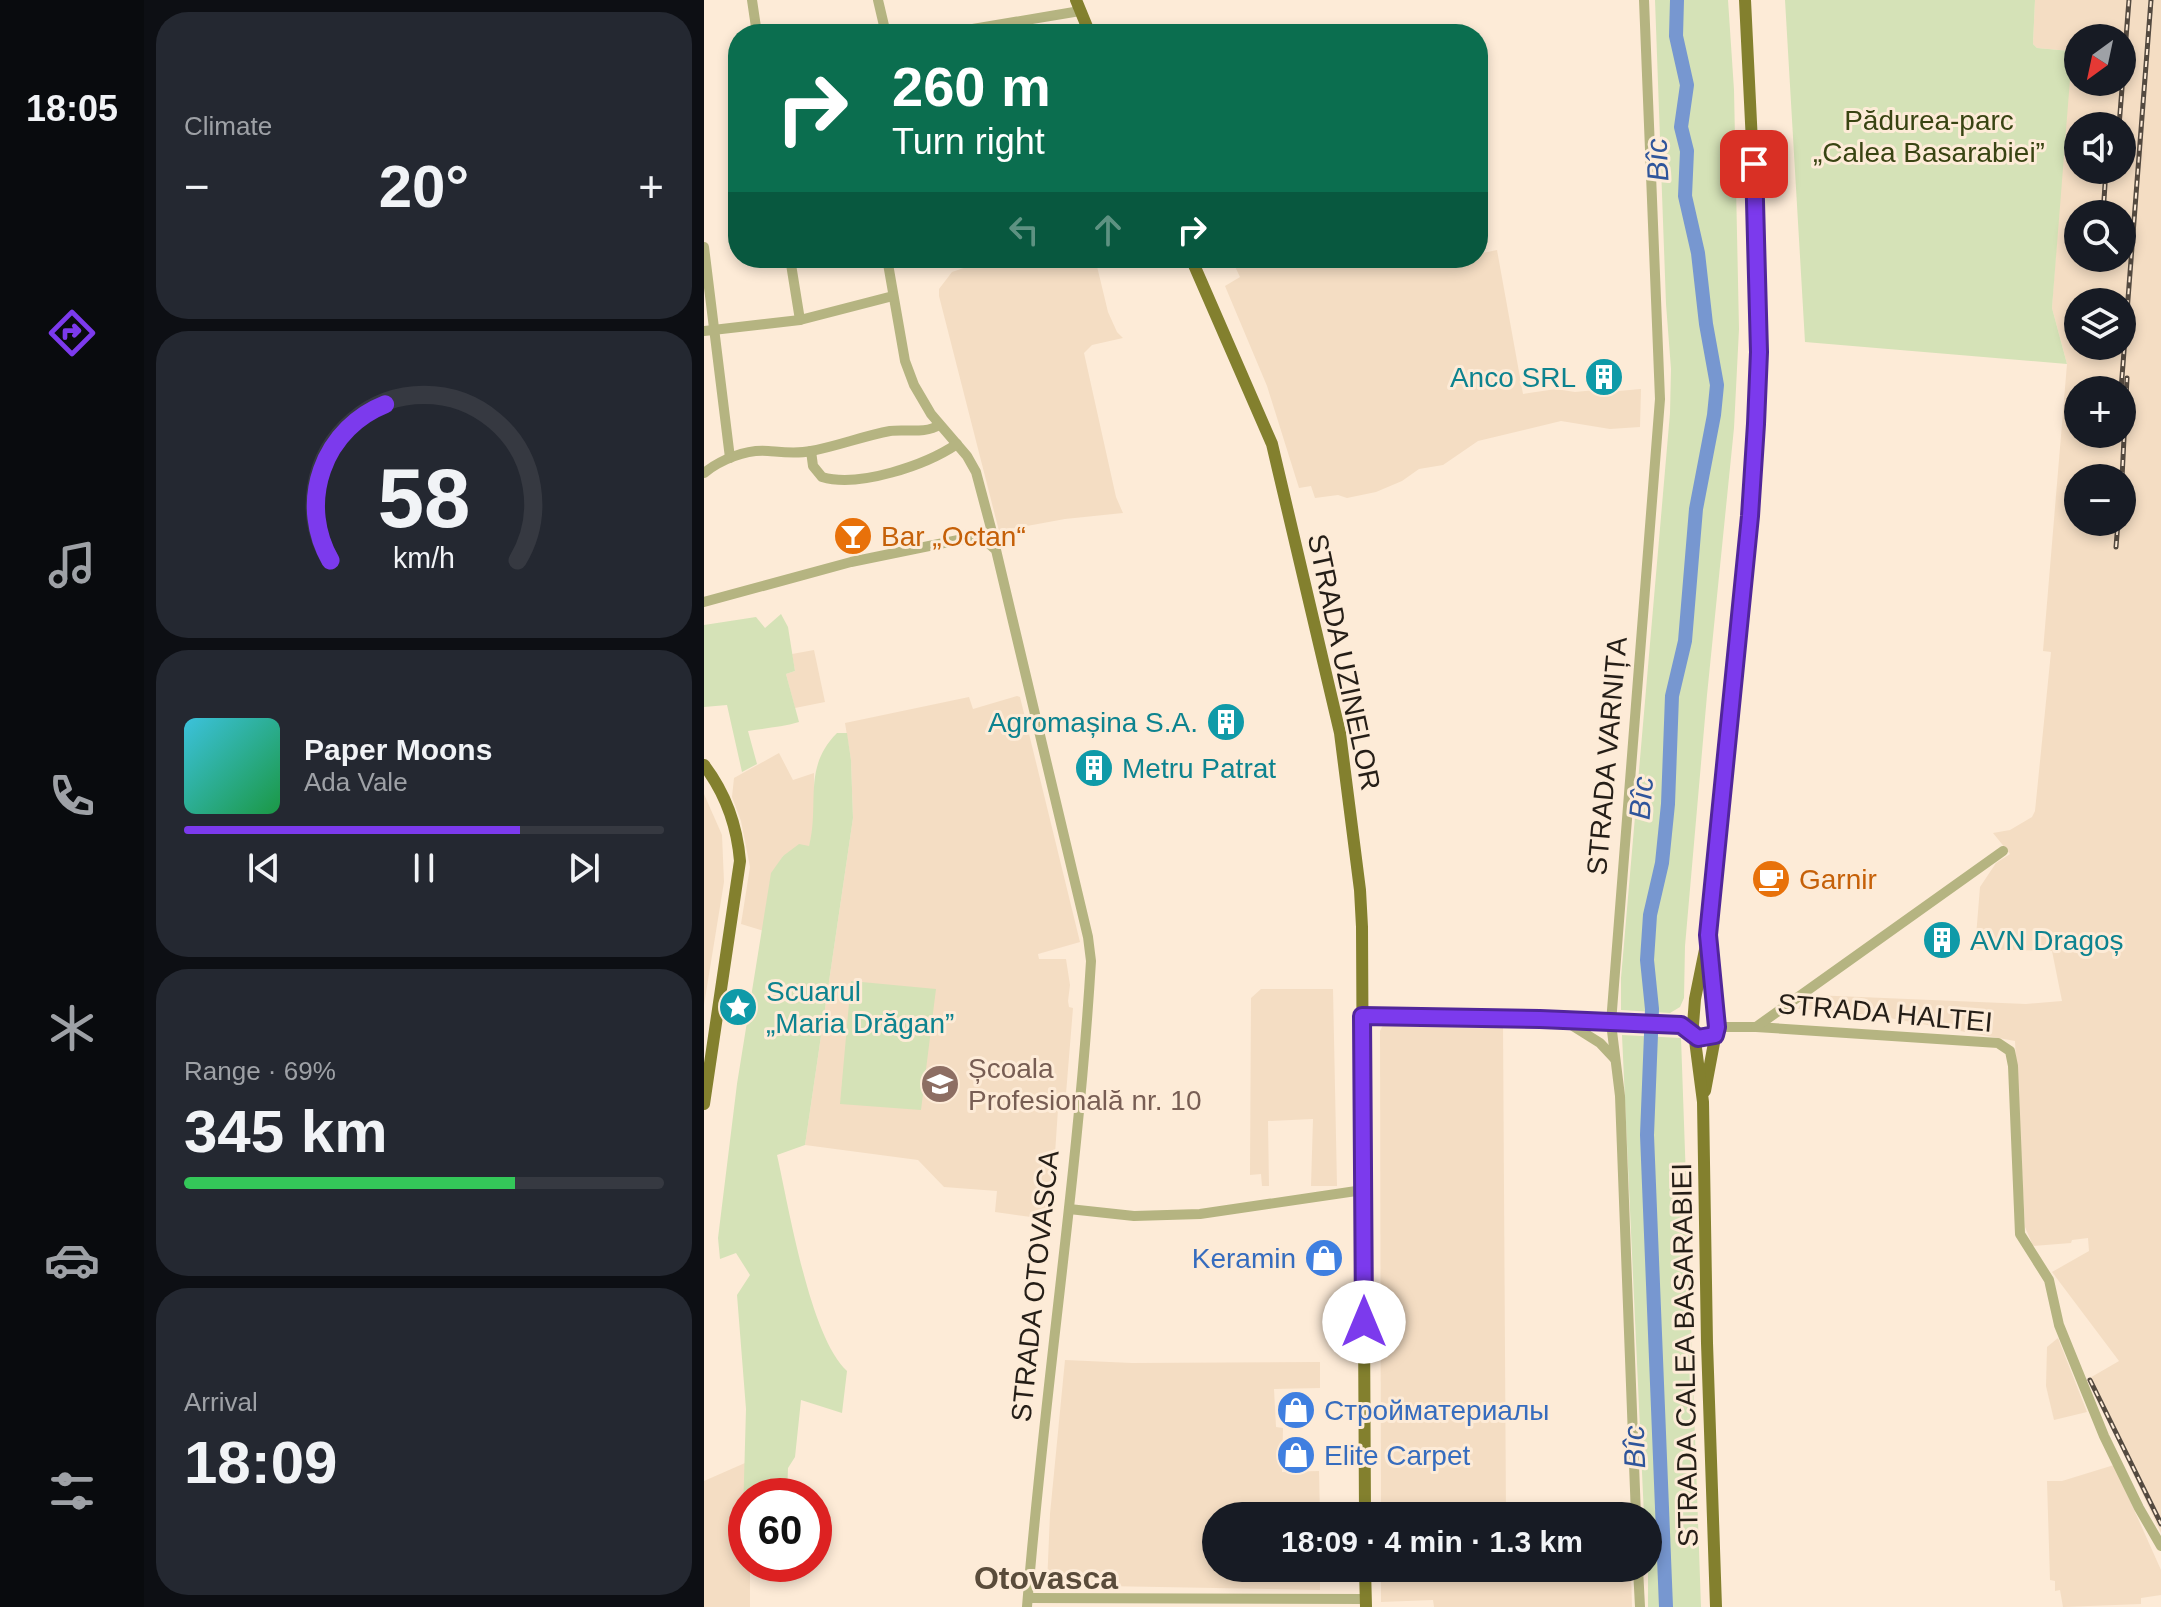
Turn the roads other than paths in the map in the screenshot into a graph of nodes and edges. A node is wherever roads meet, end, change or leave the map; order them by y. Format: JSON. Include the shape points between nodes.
{"nodes":[{"id":1,"x":752,"y":0,"type":"edge"},
{"id":2,"x":878,"y":0,"type":"edge"},
{"id":3,"x":1644,"y":0,"type":"edge"},
{"id":4,"x":1745,"y":0,"type":"edge"},
{"id":5,"x":1078,"y":6,"type":"edge"},
{"id":6,"x":756,"y":24,"type":"edge"},
{"id":7,"x":884,"y":24,"type":"edge"},
{"id":8,"x":991,"y":24,"type":"edge"},
{"id":9,"x":704,"y":247,"type":"edge"},
{"id":10,"x":792,"y":268,"type":"edge"},
{"id":11,"x":889,"y":268,"type":"edge"},
{"id":12,"x":1195,"y":268,"type":"edge"},
{"id":13,"x":893,"y":296,"type":"junction"},
{"id":14,"x":800,"y":320,"type":"junction"},
{"id":15,"x":710,"y":330,"type":"edge"},
{"id":16,"x":939,"y":425,"type":"junction"},
{"id":17,"x":957,"y":444,"type":"junction"},
{"id":18,"x":811,"y":451,"type":"junction"},
{"id":19,"x":730,"y":458,"type":"junction"},
{"id":20,"x":704,"y":473,"type":"edge"},
{"id":21,"x":993,"y":547,"type":"junction"},
{"id":22,"x":704,"y":602,"type":"edge"},
{"id":23,"x":704,"y":765,"type":"edge"},
{"id":24,"x":2003,"y":851,"type":"dead end"},
{"id":25,"x":1708,"y":935,"type":"junction"},
{"id":26,"x":1612,"y":997,"type":"junction"},
{"id":27,"x":1694,"y":1014,"type":"junction"},
{"id":28,"x":1362,"y":1016,"type":"junction"},
{"id":29,"x":1563,"y":1020,"type":"junction"},
{"id":30,"x":1584,"y":1021,"type":"junction"},
{"id":31,"x":1616,"y":1023,"type":"junction"},
{"id":32,"x":1678,"y":1025,"type":"junction"},
{"id":33,"x":1716,"y":1027,"type":"junction"},
{"id":34,"x":1756,"y":1027,"type":"junction"},
{"id":35,"x":1693,"y":1036,"type":"junction"},
{"id":36,"x":1615,"y":1059,"type":"junction"},
{"id":37,"x":1703,"y":1102,"type":"junction"},
{"id":38,"x":704,"y":1104,"type":"edge"},
{"id":39,"x":1363,"y":1190,"type":"junction"},
{"id":40,"x":1069,"y":1209,"type":"junction"},
{"id":41,"x":1365,"y":1502,"type":"edge"},
{"id":42,"x":1635,"y":1502,"type":"edge"},
{"id":43,"x":2161,"y":1546,"type":"edge"},
{"id":44,"x":1365,"y":1582,"type":"edge"},
{"id":45,"x":1639,"y":1582,"type":"edge"},
{"id":46,"x":1028,"y":1602,"type":"edge"},
{"id":47,"x":1366,"y":1603,"type":"edge"},
{"id":48,"x":1640,"y":1607,"type":"edge"},
{"id":49,"x":1716,"y":1607,"type":"edge"}],
"edges":[{"from":1,"to":6,"type":"street"},
{"from":2,"to":7,"type":"street"},
{"from":3,"to":26,"type":"street","name":"STRADA VARNIȚA","via":[[1660,399]]},
{"from":4,"to":25,"type":"main road","name":"STRADA CALEA BASARABIEI","via":[[1759,352],[1749,530]]},
{"from":5,"to":8,"type":"street"},
{"from":9,"to":15,"type":"street"},
{"from":10,"to":14,"type":"street"},
{"from":11,"to":13,"type":"street","name":"STRADA OTOVASCA"},
{"from":12,"to":28,"type":"main road","name":"STRADA UZINELOR","via":[[1272,444],[1340,733],[1360,890]]},
{"from":13,"to":14,"type":"street"},
{"from":13,"to":16,"type":"street","name":"STRADA OTOVASCA","via":[[905,361]]},
{"from":14,"to":15,"type":"street"},
{"from":15,"to":19,"type":"street"},
{"from":16,"to":17,"type":"street","name":"STRADA OTOVASCA"},
{"from":16,"to":18,"type":"street"},
{"from":17,"to":18,"type":"street","via":[[922,462],[852,479],[822,477],[813,466]]},
{"from":17,"to":21,"type":"street","name":"STRADA OTOVASCA","via":[[976,472]]},
{"from":18,"to":19,"type":"street","via":[[765,450]]},
{"from":19,"to":20,"type":"street"},
{"from":21,"to":22,"type":"street","via":[[973,537],[913,548]]},
{"from":21,"to":40,"type":"street","name":"STRADA OTOVASCA","via":[[1091,954]]},
{"from":23,"to":38,"type":"main road","via":[[730,809],[740,861]]},
{"from":24,"to":34,"type":"street","name":"STRADA HALTEI"},
{"from":25,"to":27,"type":"main road","name":"STRADA CALEA BASARABIEI"},
{"from":25,"to":33,"type":"main road","name":"STRADA CALEA BASARABIEI"},
{"from":26,"to":30,"type":"street","via":[[1602,1011]]},
{"from":26,"to":31,"type":"street","name":"STRADA VARNIȚA"},
{"from":27,"to":32,"type":"street"},
{"from":27,"to":33,"type":"main road","via":[[1704,1013]]},
{"from":27,"to":35,"type":"main road","name":"STRADA CALEA BASARABIEI"},
{"from":28,"to":29,"type":"street"},
{"from":28,"to":39,"type":"main road","name":"STRADA UZINELOR"},
{"from":29,"to":30,"type":"street"},
{"from":29,"to":36,"type":"street"},
{"from":30,"to":31,"type":"street"},
{"from":31,"to":32,"type":"street"},
{"from":31,"to":36,"type":"street","name":"STRADA VARNIȚA"},
{"from":32,"to":35,"type":"street"},
{"from":33,"to":34,"type":"street","name":"STRADA HALTEI"},
{"from":33,"to":35,"type":"main road","via":[[1704,1038]]},
{"from":33,"to":37,"type":"main road","name":"STRADA CALEA BASARABIEI"},
{"from":34,"to":43,"type":"street","name":"STRADA HALTEI","via":[[1998,1043],[2010,1051],[2020,1234],[2049,1280],[2059,1325],[2104,1436]]},
{"from":35,"to":37,"type":"main road","name":"STRADA CALEA BASARABIEI"},
{"from":36,"to":42,"type":"street","name":"STRADA VARNIȚA"},
{"from":37,"to":49,"type":"main road","name":"STRADA CALEA BASARABIEI"},
{"from":39,"to":40,"type":"street","via":[[1200,1214],[1134,1216]]},
{"from":39,"to":41,"type":"main road","name":"STRADA UZINELOR"},
{"from":40,"to":46,"type":"street","name":"STRADA OTOVASCA"},
{"from":44,"to":47,"type":"main road"},
{"from":45,"to":48,"type":"street"},
{"from":46,"to":47,"type":"street"}]}
